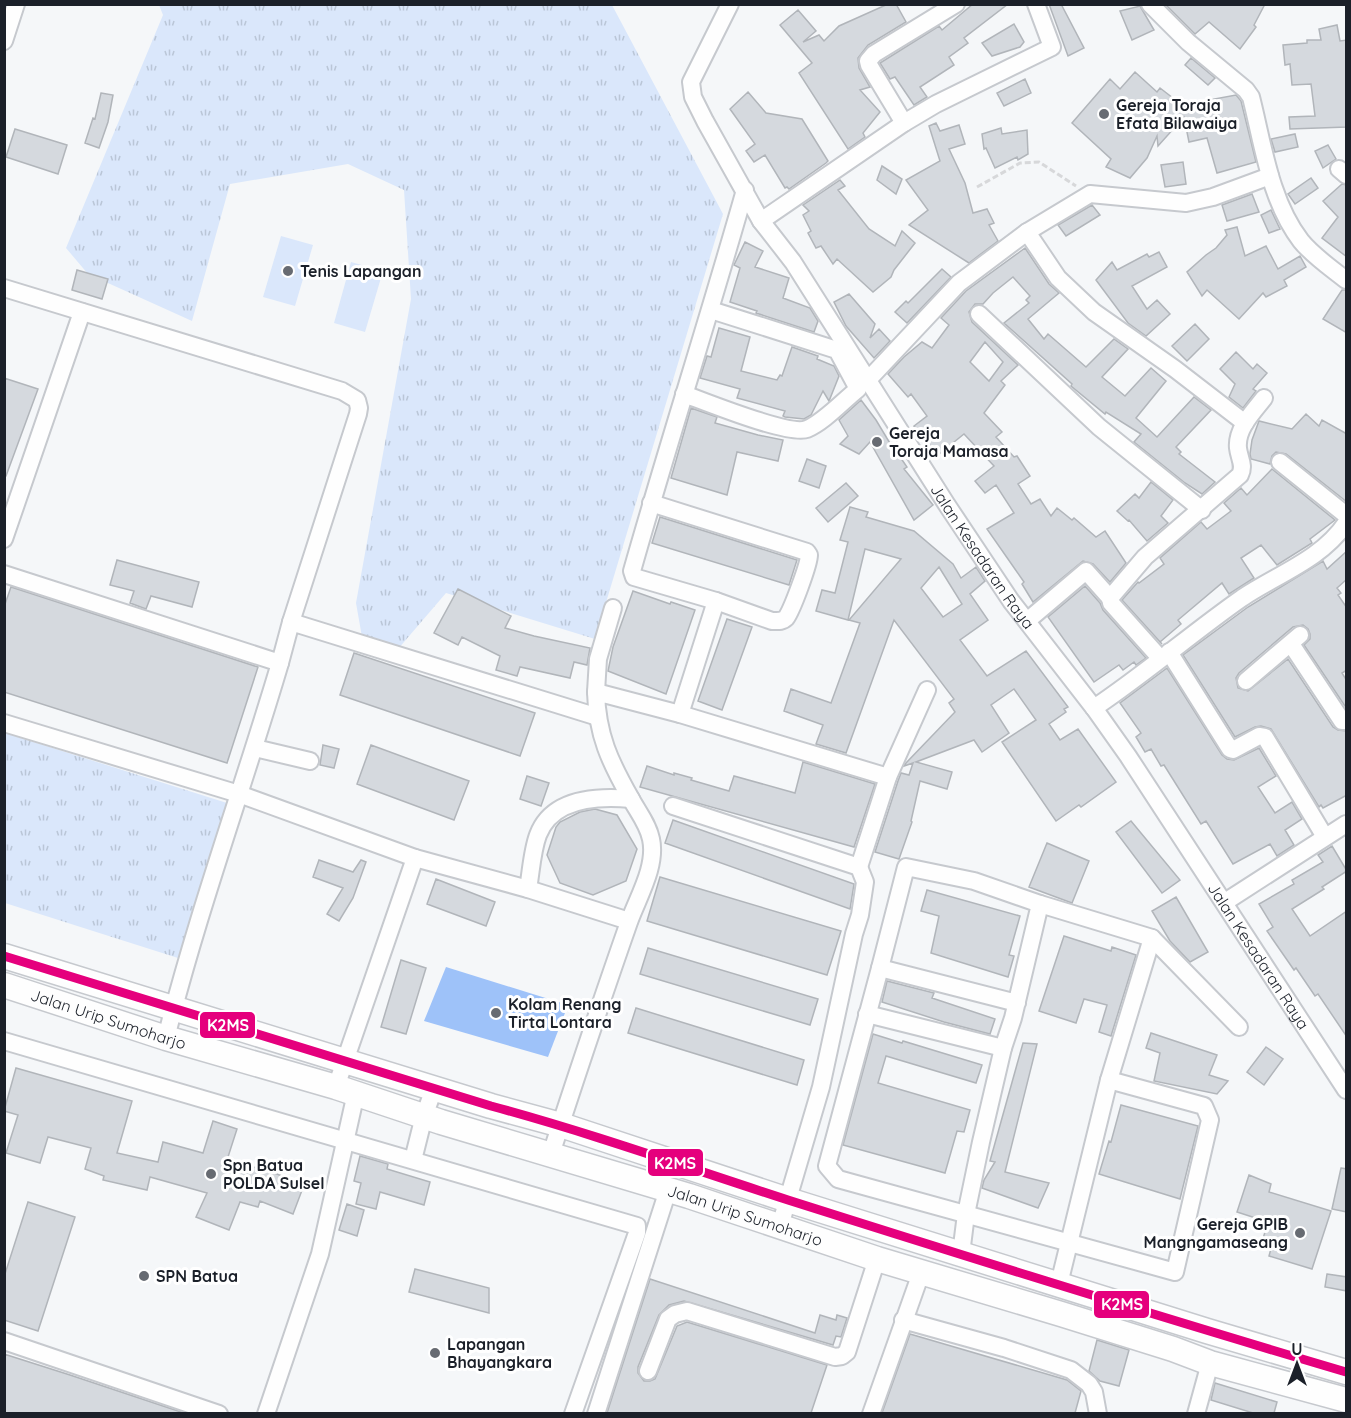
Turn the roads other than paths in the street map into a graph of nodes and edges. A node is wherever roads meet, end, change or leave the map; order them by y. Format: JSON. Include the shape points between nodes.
{"nodes":[{"id":1,"x":730,"y":4,"type":"edge"},
{"id":2,"x":956,"y":4,"type":"edge"},
{"id":3,"x":1036,"y":4,"type":"edge"},
{"id":4,"x":1150,"y":4,"type":"edge"},
{"id":5,"x":10,"y":13,"type":"edge"},
{"id":6,"x":4,"y":41,"type":"edge"},
{"id":7,"x":904,"y":123,"type":"junction"},
{"id":8,"x":1270,"y":176,"type":"junction"},
{"id":9,"x":745,"y":190,"type":"junction"},
{"id":10,"x":761,"y":221,"type":"junction"},
{"id":11,"x":1027,"y":232,"type":"junction"},
{"id":12,"x":1347,"y":280,"type":"edge"},
{"id":13,"x":4,"y":288,"type":"edge"},
{"id":14,"x":711,"y":310,"type":"junction"},
{"id":15,"x":82,"y":312,"type":"junction"},
{"id":16,"x":979,"y":315,"type":"dead end"},
{"id":17,"x":867,"y":381,"type":"junction"},
{"id":18,"x":684,"y":394,"type":"junction"},
{"id":19,"x":1264,"y":398,"type":"dead end"},
{"id":20,"x":1245,"y":423,"type":"junction"},
{"id":21,"x":1280,"y":462,"type":"dead end"},
{"id":22,"x":651,"y":504,"type":"junction"},
{"id":23,"x":1202,"y":510,"type":"junction"},
{"id":24,"x":1347,"y":515,"type":"edge"},
{"id":25,"x":1347,"y":523,"type":"edge"},
{"id":26,"x":4,"y":539,"type":"edge"},
{"id":27,"x":4,"y":574,"type":"edge"},
{"id":28,"x":1110,"y":598,"type":"junction"},
{"id":29,"x":716,"y":601,"type":"junction"},
{"id":30,"x":613,"y":608,"type":"dead end"},
{"id":31,"x":1027,"y":621,"type":"junction"},
{"id":32,"x":291,"y":622,"type":"junction"},
{"id":33,"x":1165,"y":655,"type":"junction"},
{"id":34,"x":280,"y":663,"type":"junction"},
{"id":35,"x":1246,"y":681,"type":"dead end"},
{"id":36,"x":927,"y":690,"type":"dead end"},
{"id":37,"x":596,"y":693,"type":"junction"},
{"id":38,"x":1094,"y":708,"type":"junction"},
{"id":39,"x":680,"y":714,"type":"junction"},
{"id":40,"x":598,"y":717,"type":"junction"},
{"id":41,"x":1347,"y":721,"type":"edge"},
{"id":42,"x":4,"y":723,"type":"edge"},
{"id":43,"x":255,"y":748,"type":"junction"},
{"id":44,"x":310,"y":761,"type":"dead end"},
{"id":45,"x":888,"y":777,"type":"junction"},
{"id":46,"x":239,"y":794,"type":"junction"},
{"id":47,"x":631,"y":799,"type":"junction"},
{"id":48,"x":673,"y":806,"type":"dead end"},
{"id":49,"x":1347,"y":824,"type":"edge"},
{"id":50,"x":1325,"y":837,"type":"junction"},
{"id":51,"x":415,"y":858,"type":"junction"},
{"id":52,"x":859,"y":867,"type":"junction"},
{"id":53,"x":528,"y":890,"type":"junction"},
{"id":54,"x":1225,"y":902,"type":"junction"},
{"id":55,"x":1040,"y":904,"type":"junction"},
{"id":56,"x":629,"y":921,"type":"junction"},
{"id":57,"x":1152,"y":938,"type":"junction"},
{"id":58,"x":4,"y":956,"type":"edge"},
{"id":59,"x":29,"y":962,"type":"junction"},
{"id":60,"x":880,"y":968,"type":"junction"},
{"id":61,"x":13,"y":988,"type":"edge"},
{"id":62,"x":1017,"y":1003,"type":"junction"},
{"id":63,"x":174,"y":1007,"type":"junction"},
{"id":64,"x":867,"y":1014,"type":"junction"},
{"id":65,"x":1239,"y":1027,"type":"dead end"},
{"id":66,"x":166,"y":1038,"type":"junction"},
{"id":67,"x":4,"y":1041,"type":"edge"},
{"id":68,"x":1003,"y":1048,"type":"junction"},
{"id":69,"x":346,"y":1060,"type":"junction"},
{"id":70,"x":1109,"y":1080,"type":"junction"},
{"id":71,"x":434,"y":1089,"type":"junction"},
{"id":72,"x":346,"y":1090,"type":"junction"},
{"id":73,"x":1347,"y":1090,"type":"edge"},
{"id":74,"x":424,"y":1116,"type":"junction"},
{"id":75,"x":561,"y":1125,"type":"junction"},
{"id":76,"x":346,"y":1140,"type":"junction"},
{"id":77,"x":551,"y":1154,"type":"junction"},
{"id":78,"x":413,"y":1160,"type":"junction"},
{"id":79,"x":668,"y":1190,"type":"junction"},
{"id":80,"x":788,"y":1200,"type":"junction"},
{"id":81,"x":966,"y":1214,"type":"junction"},
{"id":82,"x":780,"y":1226,"type":"junction"},
{"id":83,"x":1069,"y":1242,"type":"junction"},
{"id":84,"x":961,"y":1254,"type":"junction"},
{"id":85,"x":877,"y":1259,"type":"junction"},
{"id":86,"x":921,"y":1273,"type":"junction"},
{"id":87,"x":951,"y":1282,"type":"junction"},
{"id":88,"x":1064,"y":1286,"type":"junction"},
{"id":89,"x":1061,"y":1314,"type":"junction"},
{"id":90,"x":903,"y":1320,"type":"junction"},
{"id":91,"x":4,"y":1341,"type":"edge"},
{"id":92,"x":1210,"y":1363,"type":"junction"},
{"id":93,"x":1345,"y":1366,"type":"edge"},
{"id":94,"x":648,"y":1371,"type":"dead end"},
{"id":95,"x":1347,"y":1400,"type":"edge"},
{"id":96,"x":219,"y":1413,"type":"edge"},
{"id":97,"x":266,"y":1413,"type":"edge"},
{"id":98,"x":573,"y":1413,"type":"edge"},
{"id":99,"x":596,"y":1413,"type":"edge"},
{"id":100,"x":871,"y":1413,"type":"edge"},
{"id":101,"x":1098,"y":1413,"type":"edge"},
{"id":102,"x":1196,"y":1413,"type":"edge"}],
"edges":[{"from":1,"to":9,"type":"street","name":"Jalan Kesadaran Raya","via":[[693,75],[691,88],[705,121]]},
{"from":2,"to":7,"type":"street","via":[[868,61]]},
{"from":3,"to":7,"type":"street","via":[[1052,47]]},
{"from":4,"to":8,"type":"street","via":[[1251,97]]},
{"from":5,"to":6,"type":"street"},
{"from":7,"to":10,"type":"street"},
{"from":8,"to":11,"type":"street","via":[[1186,203],[1090,195]]},
{"from":8,"to":12,"type":"street","via":[[1301,241]]},
{"from":9,"to":10,"type":"street","name":"Jalan Kesadaran Raya"},
{"from":9,"to":14,"type":"street"},
{"from":10,"to":17,"type":"street","name":"Jalan Kesadaran Raya","via":[[793,262]]},
{"from":11,"to":17,"type":"street","via":[[959,283]]},
{"from":11,"to":20,"type":"street","via":[[1058,278],[1094,312]]},
{"from":13,"to":15,"type":"street"},
{"from":14,"to":18,"type":"street"},
{"from":14,"to":18,"type":"street","via":[[837,350],[858,389],[805,430],[760,421]]},
{"from":15,"to":26,"type":"street"},
{"from":15,"to":32,"type":"street","via":[[342,391],[357,400],[358,414]]},
{"from":16,"to":23,"type":"street","via":[[1099,427]]},
{"from":17,"to":31,"type":"street","name":"Jalan Kesadaran Raya"},
{"from":18,"to":22,"type":"street"},
{"from":19,"to":20,"type":"street"},
{"from":20,"to":23,"type":"street","via":[[1238,439],[1240,475]]},
{"from":21,"to":24,"type":"street"},
{"from":22,"to":29,"type":"street","via":[[632,571],[634,577]]},
{"from":22,"to":29,"type":"street","via":[[809,555],[798,592],[786,618],[780,622]]},
{"from":23,"to":28,"type":"street","via":[[1145,557]]},
{"from":25,"to":33,"type":"street","via":[[1320,551],[1242,598]]},
{"from":27,"to":34,"type":"street"},
{"from":28,"to":31,"type":"street","via":[[1086,571]]},
{"from":28,"to":33,"type":"street"},
{"from":29,"to":39,"type":"street"},
{"from":30,"to":37,"type":"street","via":[[598,659]]},
{"from":31,"to":38,"type":"street","name":"Jalan Kesadaran Raya"},
{"from":32,"to":34,"type":"street"},
{"from":32,"to":40,"type":"street"},
{"from":33,"to":38,"type":"street"},
{"from":33,"to":50,"type":"street","via":[[1230,749],[1265,737]]},
{"from":34,"to":43,"type":"street"},
{"from":35,"to":41,"type":"street","via":[[1295,639],[1342,721]]},
{"from":36,"to":45,"type":"street"},
{"from":37,"to":39,"type":"street"},
{"from":37,"to":40,"type":"street"},
{"from":38,"to":54,"type":"street","name":"Jalan Kesadaran Raya"},
{"from":39,"to":45,"type":"street"},
{"from":40,"to":47,"type":"street","via":[[604,747]]},
{"from":42,"to":46,"type":"street"},
{"from":43,"to":44,"type":"street"},
{"from":43,"to":46,"type":"street"},
{"from":45,"to":52,"type":"street"},
{"from":46,"to":51,"type":"street"},
{"from":46,"to":63,"type":"street"},
{"from":47,"to":53,"type":"street","via":[[582,800],[550,817],[538,835]]},
{"from":47,"to":56,"type":"street","via":[[651,838],[652,854]]},
{"from":48,"to":52,"type":"street"},
{"from":49,"to":50,"type":"street"},
{"from":50,"to":54,"type":"street"},
{"from":51,"to":53,"type":"street"},
{"from":51,"to":69,"type":"street"},
{"from":52,"to":80,"type":"street","via":[[866,882],[860,915],[821,1087]]},
{"from":53,"to":56,"type":"street"},
{"from":54,"to":73,"type":"street","name":"Jalan Kesadaran Raya"},
{"from":55,"to":57,"type":"street"},
{"from":55,"to":60,"type":"street","via":[[974,882],[906,867]]},
{"from":55,"to":62,"type":"street"},
{"from":56,"to":75,"type":"street"},
{"from":57,"to":65,"type":"street"},
{"from":57,"to":70,"type":"street"},
{"from":58,"to":59,"type":"highway","name":"Jalan Urip Sumoharjo"},
{"from":59,"to":61,"type":"highway"},
{"from":59,"to":63,"type":"highway","name":"Jalan Urip Sumoharjo"},
{"from":60,"to":62,"type":"street"},
{"from":60,"to":64,"type":"street"},
{"from":61,"to":66,"type":"highway","name":"Jalan Urip Sumoharjo"},
{"from":62,"to":68,"type":"street"},
{"from":63,"to":66,"type":"street"},
{"from":63,"to":69,"type":"highway","name":"Jalan Urip Sumoharjo"},
{"from":64,"to":68,"type":"street"},
{"from":64,"to":81,"type":"street","via":[[827,1166],[838,1179]]},
{"from":66,"to":72,"type":"highway","name":"Jalan Urip Sumoharjo"},
{"from":67,"to":76,"type":"street"},
{"from":68,"to":81,"type":"street"},
{"from":69,"to":71,"type":"highway","name":"Jalan Urip Sumoharjo"},
{"from":69,"to":72,"type":"street"},
{"from":70,"to":83,"type":"street"},
{"from":70,"to":83,"type":"street","via":[[1204,1106],[1210,1120],[1174,1272]]},
{"from":71,"to":74,"type":"street"},
{"from":71,"to":75,"type":"highway","name":"Jalan Urip Sumoharjo"},
{"from":72,"to":74,"type":"highway","name":"Jalan Urip Sumoharjo"},
{"from":72,"to":76,"type":"street"},
{"from":74,"to":77,"type":"highway","name":"Jalan Urip Sumoharjo"},
{"from":74,"to":78,"type":"street"},
{"from":75,"to":77,"type":"street"},
{"from":75,"to":80,"type":"highway","name":"Jalan Urip Sumoharjo"},
{"from":76,"to":78,"type":"street"},
{"from":76,"to":97,"type":"street","via":[[321,1254]]},
{"from":77,"to":79,"type":"highway","name":"Jalan Urip Sumoharjo"},
{"from":78,"to":98,"type":"street","via":[[637,1226]]},
{"from":79,"to":82,"type":"highway","name":"Jalan Urip Sumoharjo"},
{"from":79,"to":99,"type":"street"},
{"from":80,"to":82,"type":"street"},
{"from":80,"to":84,"type":"highway","name":"Jalan Urip Sumoharjo"},
{"from":81,"to":83,"type":"street"},
{"from":81,"to":84,"type":"street"},
{"from":82,"to":85,"type":"highway","name":"Jalan Urip Sumoharjo"},
{"from":83,"to":88,"type":"street"},
{"from":84,"to":87,"type":"highway"},
{"from":84,"to":88,"type":"highway","name":"Jalan Urip Sumoharjo"},
{"from":85,"to":86,"type":"highway","name":"Jalan Urip Sumoharjo"},
{"from":85,"to":94,"type":"street","via":[[847,1352],[842,1356],[687,1311],[668,1319]]},
{"from":86,"to":87,"type":"highway","name":"Jalan Urip Sumoharjo"},
{"from":86,"to":90,"type":"street"},
{"from":87,"to":89,"type":"highway","name":"Jalan Urip Sumoharjo"},
{"from":88,"to":89,"type":"highway"},
{"from":88,"to":93,"type":"highway","name":"Jalan Urip Sumoharjo"},
{"from":89,"to":92,"type":"highway","name":"Jalan Urip Sumoharjo"},
{"from":90,"to":100,"type":"street"},
{"from":90,"to":101,"type":"street","via":[[1071,1370],[1089,1384]]},
{"from":91,"to":96,"type":"street"},
{"from":92,"to":95,"type":"highway","name":"Jalan Urip Sumoharjo"},
{"from":92,"to":102,"type":"street"}]}
